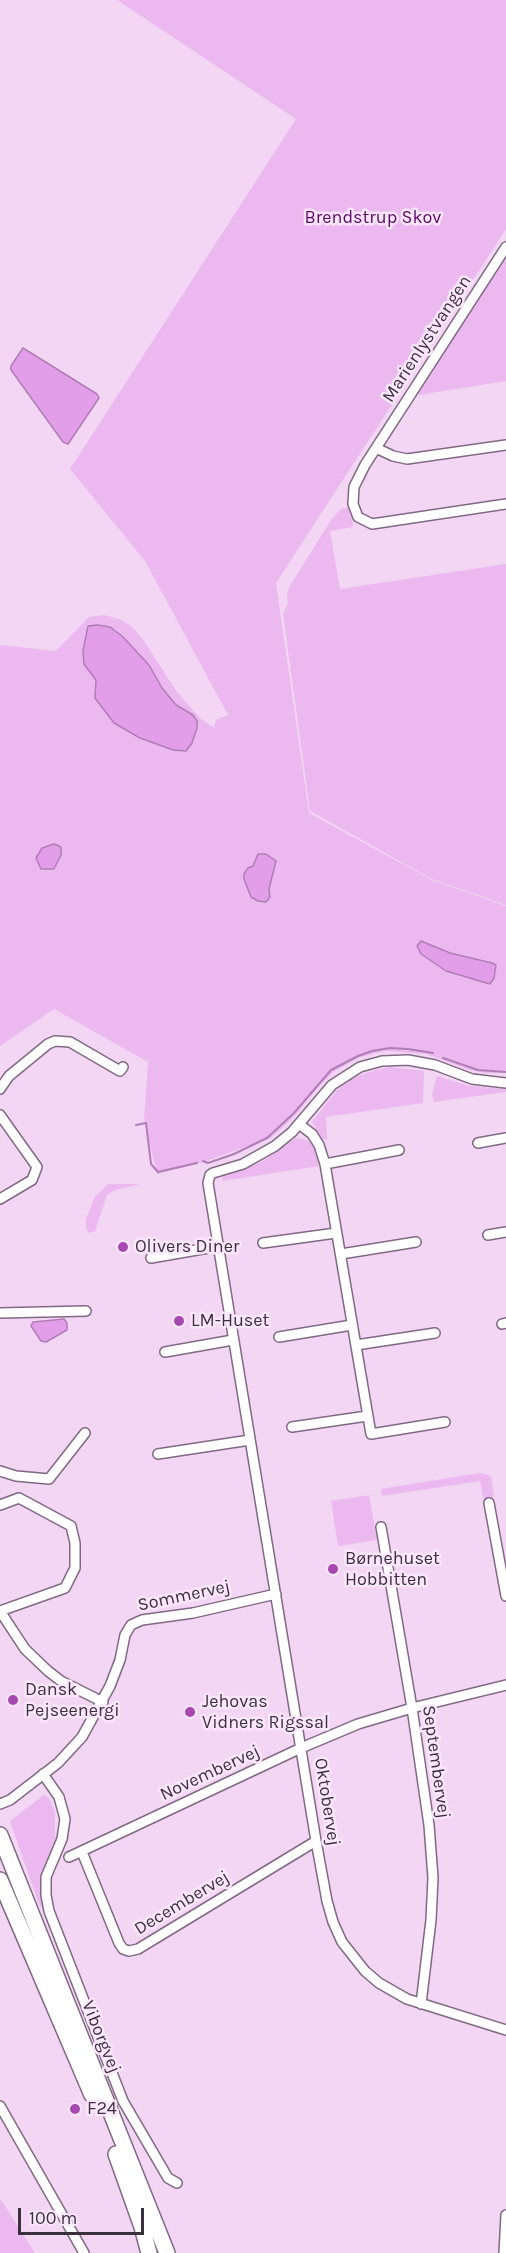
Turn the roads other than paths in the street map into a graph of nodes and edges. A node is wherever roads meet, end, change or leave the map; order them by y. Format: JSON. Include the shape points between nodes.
{"nodes":[{"id":1,"x":506,"y":247,"type":"edge"},
{"id":2,"x":506,"y":445,"type":"edge"},
{"id":3,"x":376,"y":448,"type":"junction"},
{"id":4,"x":506,"y":504,"type":"edge"},
{"id":5,"x":123,"y":1067,"type":"dead end"},
{"id":6,"x":506,"y":1083,"type":"edge"},
{"id":7,"x":0,"y":1089,"type":"edge"},
{"id":8,"x":0,"y":1115,"type":"edge"},
{"id":9,"x":299,"y":1124,"type":"junction"},
{"id":10,"x":506,"y":1138,"type":"edge"},
{"id":11,"x":478,"y":1143,"type":"dead end"},
{"id":12,"x":399,"y":1150,"type":"dead end"},
{"id":13,"x":325,"y":1164,"type":"junction"},
{"id":14,"x":0,"y":1199,"type":"edge"},
{"id":15,"x":506,"y":1232,"type":"edge"},
{"id":16,"x":336,"y":1233,"type":"junction"},
{"id":17,"x":488,"y":1235,"type":"dead end"},
{"id":18,"x":416,"y":1242,"type":"dead end"},
{"id":19,"x":263,"y":1244,"type":"dead end"},
{"id":20,"x":220,"y":1246,"type":"junction"},
{"id":21,"x":341,"y":1254,"type":"junction"},
{"id":22,"x":151,"y":1258,"type":"dead end"},
{"id":23,"x":86,"y":1311,"type":"dead end"},
{"id":24,"x":0,"y":1313,"type":"edge"},
{"id":25,"x":352,"y":1325,"type":"junction"},
{"id":26,"x":435,"y":1333,"type":"dead end"},
{"id":27,"x":279,"y":1337,"type":"dead end"},
{"id":28,"x":233,"y":1340,"type":"junction"},
{"id":29,"x":356,"y":1345,"type":"junction"},
{"id":30,"x":165,"y":1352,"type":"dead end"},
{"id":31,"x":367,"y":1416,"type":"junction"},
{"id":32,"x":445,"y":1422,"type":"dead end"},
{"id":33,"x":292,"y":1427,"type":"dead end"},
{"id":34,"x":86,"y":1433,"type":"dead end"},
{"id":35,"x":250,"y":1440,"type":"junction"},
{"id":36,"x":158,"y":1454,"type":"dead end"},
{"id":37,"x":0,"y":1471,"type":"edge"},
{"id":38,"x":489,"y":1503,"type":"dead end"},
{"id":39,"x":0,"y":1505,"type":"edge"},
{"id":40,"x":381,"y":1527,"type":"dead end"},
{"id":41,"x":276,"y":1594,"type":"junction"},
{"id":42,"x":506,"y":1596,"type":"edge"},
{"id":43,"x":0,"y":1611,"type":"edge"},
{"id":44,"x":506,"y":1685,"type":"edge"},
{"id":45,"x":103,"y":1702,"type":"junction"},
{"id":46,"x":412,"y":1708,"type":"junction"},
{"id":47,"x":301,"y":1748,"type":"junction"},
{"id":48,"x":43,"y":1774,"type":"junction"},
{"id":49,"x":0,"y":1804,"type":"edge"},
{"id":50,"x":0,"y":1834,"type":"edge"},
{"id":51,"x":316,"y":1841,"type":"junction"},
{"id":52,"x":82,"y":1851,"type":"junction"},
{"id":53,"x":69,"y":1857,"type":"dead end"},
{"id":54,"x":0,"y":1880,"type":"edge"},
{"id":55,"x":421,"y":2004,"type":"junction"},
{"id":56,"x":506,"y":2030,"type":"edge"},
{"id":57,"x":0,"y":2106,"type":"edge"},
{"id":58,"x":177,"y":2183,"type":"dead end"},
{"id":59,"x":506,"y":2215,"type":"edge"},
{"id":60,"x":505,"y":2252,"type":"edge"},
{"id":61,"x":84,"y":2253,"type":"edge"},
{"id":62,"x":149,"y":2253,"type":"edge"},
{"id":63,"x":167,"y":2253,"type":"edge"}],
"edges":[{"from":1,"to":3,"type":"street","name":"Marienlystvangen"},
{"from":2,"to":3,"type":"street","via":[[407,459]]},
{"from":3,"to":4,"type":"street","name":"Marienlystvangen","via":[[358,477],[353,495],[358,517],[372,524]]},
{"from":5,"to":7,"type":"street","via":[[120,1071],[70,1042],[55,1041],[9,1076]]},
{"from":6,"to":9,"type":"street","via":[[472,1079],[422,1062],[382,1061],[360,1067],[340,1079]]},
{"from":8,"to":14,"type":"street","via":[[37,1167],[32,1180]]},
{"from":9,"to":13,"type":"street","via":[[312,1134]]},
{"from":9,"to":20,"type":"street","name":"Oktobervej","via":[[275,1146],[210,1176]]},
{"from":10,"to":11,"type":"street"},
{"from":12,"to":13,"type":"street"},
{"from":13,"to":16,"type":"street"},
{"from":15,"to":17,"type":"street"},
{"from":16,"to":19,"type":"street"},
{"from":16,"to":21,"type":"street"},
{"from":18,"to":21,"type":"street"},
{"from":20,"to":22,"type":"street"},
{"from":20,"to":28,"type":"street","name":"Oktobervej"},
{"from":21,"to":25,"type":"street"},
{"from":23,"to":24,"type":"street"},
{"from":25,"to":27,"type":"street"},
{"from":25,"to":29,"type":"street"},
{"from":26,"to":29,"type":"street"},
{"from":28,"to":30,"type":"street"},
{"from":28,"to":35,"type":"street","name":"Oktobervej"},
{"from":29,"to":31,"type":"street"},
{"from":31,"to":32,"type":"street","via":[[371,1434]]},
{"from":31,"to":33,"type":"street"},
{"from":34,"to":37,"type":"street","via":[[50,1479]]},
{"from":35,"to":36,"type":"street"},
{"from":35,"to":41,"type":"street","name":"Oktobervej"},
{"from":38,"to":42,"type":"street"},
{"from":39,"to":43,"type":"street","via":[[19,1498],[72,1526],[75,1568],[65,1588]]},
{"from":40,"to":46,"type":"street","name":"Septembervej"},
{"from":41,"to":45,"type":"street","name":"Sommervej","via":[[131,1625]]},
{"from":41,"to":47,"type":"street","name":"Oktobervej"},
{"from":43,"to":45,"type":"street","via":[[25,1649],[48,1671]]},
{"from":44,"to":46,"type":"street","name":"Novembervej"},
{"from":45,"to":48,"type":"street","name":"Sommervej","via":[[82,1737]]},
{"from":46,"to":47,"type":"street","name":"Novembervej","via":[[358,1724]]},
{"from":46,"to":55,"type":"street","name":"Septembervej","via":[[433,1878]]},
{"from":47,"to":51,"type":"street","name":"Oktobervej"},
{"from":47,"to":52,"type":"street","name":"Novembervej"},
{"from":48,"to":49,"type":"street","name":"Sommervej"},
{"from":48,"to":58,"type":"street","via":[[59,1797],[65,1819],[62,1839],[46,1877],[49,1911],[123,2101],[168,2178]]},
{"from":50,"to":63,"type":"main road","name":"Viborgvej"},
{"from":51,"to":52,"type":"street","name":"Decembervej","via":[[129,1951],[119,1943]]},
{"from":51,"to":55,"type":"street","name":"Oktobervej","via":[[327,1901],[342,1942],[379,1983]]},
{"from":52,"to":53,"type":"street","name":"Novembervej"},
{"from":54,"to":62,"type":"main road","name":"Viborgvej","via":[[105,2127]]},
{"from":55,"to":56,"type":"street","name":"Oktobervej"},
{"from":57,"to":61,"type":"street"},
{"from":59,"to":60,"type":"street"}]}
